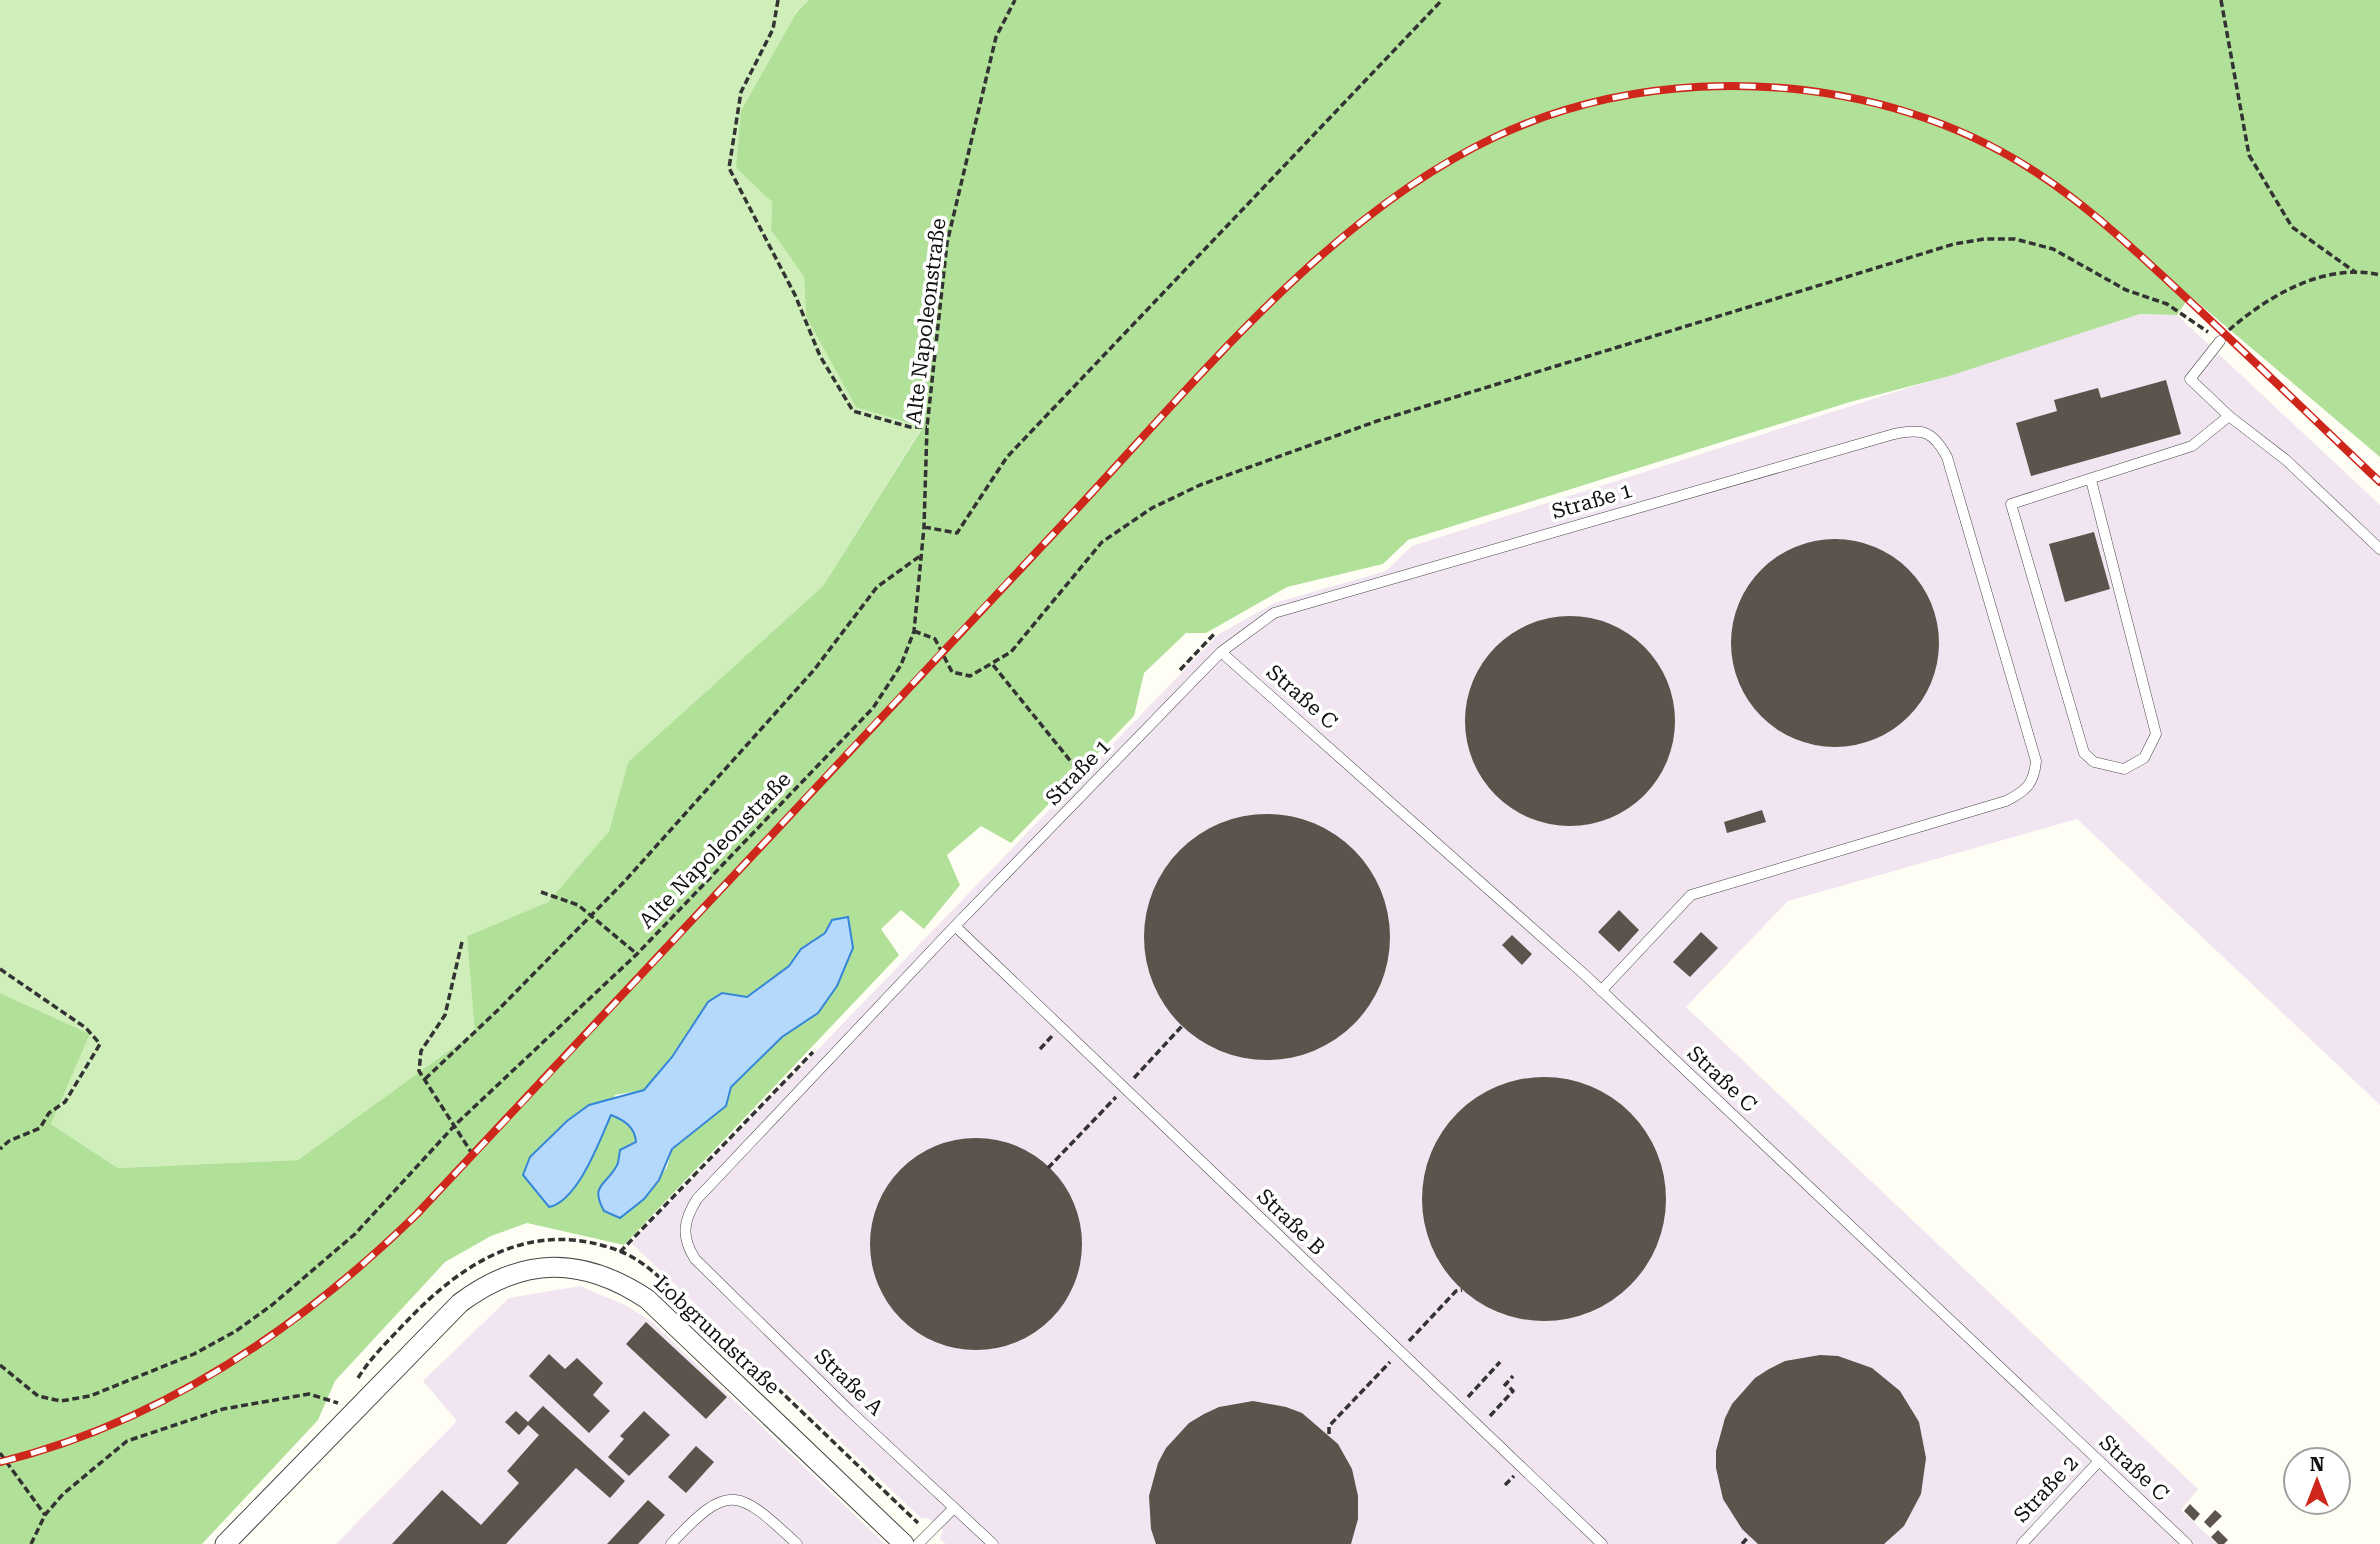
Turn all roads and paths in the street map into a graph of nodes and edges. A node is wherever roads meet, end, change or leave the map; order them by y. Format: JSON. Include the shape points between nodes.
{"nodes":[{"id":1,"x":778,"y":0,"type":"edge"},
{"id":2,"x":1015,"y":0,"type":"edge"},
{"id":3,"x":1441,"y":0,"type":"edge"},
{"id":4,"x":2221,"y":0,"type":"edge"},
{"id":5,"x":2355,"y":272,"type":"junction"},
{"id":6,"x":2380,"y":275,"type":"edge"},
{"id":7,"x":2220,"y":341,"type":"junction"},
{"id":8,"x":2230,"y":416,"type":"junction"},
{"id":9,"x":928,"y":427,"type":"junction"},
{"id":10,"x":2091,"y":480,"type":"junction"},
{"id":11,"x":923,"y":527,"type":"junction"},
{"id":12,"x":2380,"y":549,"type":"edge"},
{"id":13,"x":921,"y":555,"type":"junction"},
{"id":14,"x":914,"y":631,"type":"junction"},
{"id":15,"x":1221,"y":652,"type":"junction"},
{"id":16,"x":993,"y":665,"type":"junction"},
{"id":17,"x":1081,"y":774,"type":"dead end"},
{"id":18,"x":541,"y":892,"type":"dead end"},
{"id":19,"x":592,"y":916,"type":"junction"},
{"id":20,"x":955,"y":926,"type":"junction"},
{"id":21,"x":463,"y":942,"type":"dead end"},
{"id":22,"x":637,"y":954,"type":"junction"},
{"id":23,"x":0,"y":969,"type":"edge"},
{"id":24,"x":1601,"y":991,"type":"junction"},
{"id":25,"x":1182,"y":1026,"type":"dead end"},
{"id":26,"x":1049,"y":1039,"type":"dead end"},
{"id":27,"x":1040,"y":1049,"type":"dead end"},
{"id":28,"x":1135,"y":1077,"type":"dead end"},
{"id":29,"x":425,"y":1079,"type":"junction"},
{"id":30,"x":1115,"y":1098,"type":"dead end"},
{"id":31,"x":456,"y":1125,"type":"junction"},
{"id":32,"x":0,"y":1149,"type":"edge"},
{"id":33,"x":473,"y":1155,"type":"dead end"},
{"id":34,"x":1048,"y":1168,"type":"dead end"},
{"id":35,"x":685,"y":1242,"type":"joint"},
{"id":36,"x":1462,"y":1290,"type":"dead end"},
{"id":37,"x":1410,"y":1340,"type":"dead end"},
{"id":38,"x":1500,"y":1362,"type":"dead end"},
{"id":39,"x":0,"y":1364,"type":"edge"},
{"id":40,"x":1388,"y":1364,"type":"dead end"},
{"id":41,"x":1513,"y":1376,"type":"dead end"},
{"id":42,"x":354,"y":1384,"type":"dead end"},
{"id":43,"x":347,"y":1394,"type":"dead end"},
{"id":44,"x":1463,"y":1402,"type":"dead end"},
{"id":45,"x":1496,"y":1410,"type":"dead end"},
{"id":46,"x":1329,"y":1434,"type":"dead end"},
{"id":47,"x":0,"y":1453,"type":"edge"},
{"id":48,"x":2099,"y":1461,"type":"junction"},
{"id":49,"x":954,"y":1508,"type":"junction"},
{"id":50,"x":45,"y":1514,"type":"junction"},
{"id":51,"x":929,"y":1533,"type":"junction"},
{"id":52,"x":1749,"y":1536,"type":"dead end"},
{"id":53,"x":31,"y":1544,"type":"edge"},
{"id":54,"x":225,"y":1544,"type":"edge"},
{"id":55,"x":671,"y":1544,"type":"edge"},
{"id":56,"x":797,"y":1544,"type":"edge"},
{"id":57,"x":904,"y":1544,"type":"edge"},
{"id":58,"x":918,"y":1544,"type":"edge"},
{"id":59,"x":993,"y":1544,"type":"edge"},
{"id":60,"x":1602,"y":1544,"type":"edge"},
{"id":61,"x":1742,"y":1544,"type":"edge"},
{"id":62,"x":2022,"y":1544,"type":"edge"},
{"id":63,"x":2187,"y":1544,"type":"edge"}],
"edges":[{"from":1,"to":9,"type":"path","via":[[774,29],[741,92],[729,167],[795,295],[820,356],[853,411],[910,427]]},
{"from":2,"to":9,"type":"path","name":"Alte Napoleonstraße","via":[[996,37],[947,243]]},
{"from":3,"to":11,"type":"path","via":[[1007,457],[957,533]]},
{"from":4,"to":5,"type":"path","via":[[2249,155],[2292,226]]},
{"from":5,"to":6,"type":"path"},
{"from":5,"to":7,"type":"path","via":[[2290,287],[2261,303]]},
{"from":7,"to":8,"type":"lane","via":[[2190,379]]},
{"from":7,"to":16,"type":"path","via":[[2188,315],[2126,290],[2053,249],[2015,239],[1954,244],[1377,421],[1200,485],[1152,508],[1102,542],[1031,631]]},
{"from":8,"to":10,"type":"lane","via":[[2192,446]]},
{"from":8,"to":12,"type":"lane","via":[[2286,460]]},
{"from":9,"to":11,"type":"path","name":"Alte Napoleonstraße"},
{"from":10,"to":10,"type":"lane","via":[[2011,504],[2084,753],[2094,762],[2124,769],[2144,758],[2156,734]]},
{"from":11,"to":13,"type":"path","name":"Alte Napoleonstraße"},
{"from":13,"to":14,"type":"path","name":"Alte Napoleonstraße"},
{"from":13,"to":19,"type":"path","via":[[877,587],[814,670]]},
{"from":14,"to":16,"type":"path","via":[[935,639],[948,668],[959,675],[970,676]]},
{"from":14,"to":22,"type":"path","name":"Alte Napoleonstraße","via":[[901,665],[873,708]]},
{"from":15,"to":20,"type":"lane","name":"Straße 1"},
{"from":15,"to":24,"type":"lane","name":"Straße C"},
{"from":15,"to":24,"type":"lane","name":"Straße 1","via":[[1274,614],[1894,434],[1913,430],[1938,440],[1947,457],[2036,761],[2034,780],[2023,793],[2006,801],[1691,895]]},
{"from":16,"to":17,"type":"path"},
{"from":18,"to":19,"type":"path","via":[[578,905]]},
{"from":19,"to":22,"type":"path"},
{"from":19,"to":29,"type":"path"},
{"from":20,"to":35,"type":"lane","name":"Straße 1","via":[[697,1199],[685,1217]]},
{"from":20,"to":60,"type":"lane","name":"Straße B"},
{"from":21,"to":29,"type":"path","via":[[445,1015],[421,1051],[419,1070]]},
{"from":22,"to":31,"type":"path","name":"Alte Napoleonstraße"},
{"from":23,"to":32,"type":"path","via":[[86,1028],[100,1044],[65,1102],[40,1128]]},
{"from":24,"to":48,"type":"lane","name":"Straße C"},
{"from":25,"to":28,"type":"path"},
{"from":26,"to":27,"type":"path"},
{"from":29,"to":31,"type":"path"},
{"from":30,"to":34,"type":"path"},
{"from":31,"to":33,"type":"path"},
{"from":31,"to":39,"type":"path","name":"Alte Napoleonstraße","via":[[355,1234],[272,1305],[194,1354],[90,1396],[61,1401],[38,1396]]},
{"from":35,"to":49,"type":"lane","name":"Straße A","via":[[695,1259]]},
{"from":36,"to":37,"type":"path"},
{"from":38,"to":44,"type":"path"},
{"from":40,"to":46,"type":"path","via":[[1329,1426]]},
{"from":41,"to":45,"type":"path","via":[[1505,1385],[1513,1391]]},
{"from":42,"to":51,"type":"path","via":[[371,1359],[429,1298],[499,1250],[553,1240],[621,1252],[639,1262],[709,1325]]},
{"from":43,"to":50,"type":"path","via":[[340,1404],[309,1394],[223,1409],[127,1441]]},
{"from":47,"to":50,"type":"path"},
{"from":48,"to":62,"type":"lane","name":"Straße 2"},
{"from":48,"to":63,"type":"lane","name":"Straße C"},
{"from":49,"to":51,"type":"lane"},
{"from":49,"to":59,"type":"lane","name":"Straße A"},
{"from":50,"to":53,"type":"path"},
{"from":51,"to":58,"type":"lane"},
{"from":52,"to":61,"type":"path"},
{"from":54,"to":57,"type":"street","name":"Lobgrundstraße","via":[[460,1303],[497,1279],[556,1267],[600,1273],[648,1299]]},
{"from":55,"to":56,"type":"lane","via":[[700,1513],[722,1499],[746,1500]]}]}
